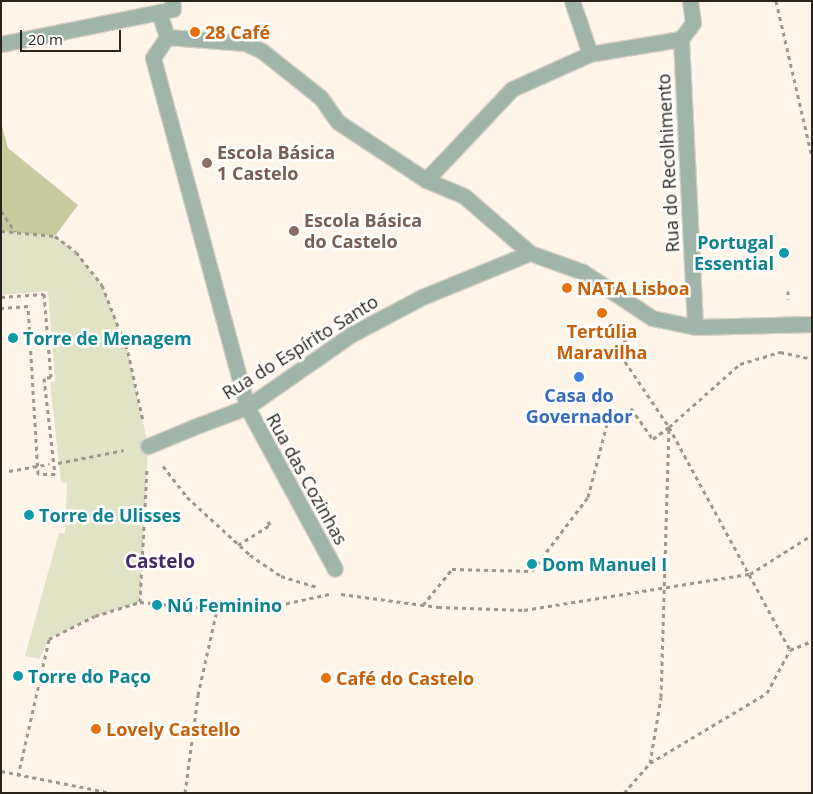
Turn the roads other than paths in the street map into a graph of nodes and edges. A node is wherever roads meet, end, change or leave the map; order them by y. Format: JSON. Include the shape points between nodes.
{"nodes":[{"id":1,"x":172,"y":1,"type":"edge"},
{"id":2,"x":572,"y":1,"type":"edge"},
{"id":3,"x":690,"y":1,"type":"edge"},
{"id":4,"x":159,"y":12,"type":"junction"},
{"id":5,"x":167,"y":37,"type":"junction"},
{"id":6,"x":681,"y":39,"type":"junction"},
{"id":7,"x":1,"y":44,"type":"edge"},
{"id":8,"x":590,"y":54,"type":"junction"},
{"id":9,"x":426,"y":180,"type":"junction"},
{"id":10,"x":530,"y":253,"type":"junction"},
{"id":11,"x":812,"y":324,"type":"edge"},
{"id":12,"x":695,"y":327,"type":"junction"},
{"id":13,"x":247,"y":407,"type":"junction"},
{"id":14,"x":148,"y":446,"type":"road end"},
{"id":15,"x":335,"y":569,"type":"dead end"}],
"edges":[{"from":1,"to":4,"type":"street","via":[[173,9]]},
{"from":2,"to":8,"type":"street"},
{"from":3,"to":6,"type":"street","via":[[693,23]]},
{"from":4,"to":5,"type":"street"},
{"from":4,"to":7,"type":"street"},
{"from":5,"to":9,"type":"street","via":[[245,43],[262,51],[321,98],[338,122]]},
{"from":5,"to":13,"type":"street","name":"Rua das Cozinhas","via":[[153,58]]},
{"from":6,"to":8,"type":"street"},
{"from":6,"to":12,"type":"street","name":"Rua do Recolhimento"},
{"from":8,"to":9,"type":"street","via":[[512,89]]},
{"from":9,"to":10,"type":"street","via":[[464,196]]},
{"from":10,"to":12,"type":"street","via":[[583,272],[652,318]]},
{"from":10,"to":13,"type":"street","name":"Rua do Espírito Santo","via":[[422,297],[352,334]]},
{"from":11,"to":12,"type":"street"},
{"from":13,"to":14,"type":"street","name":"Rua do Espírito Santo"},
{"from":13,"to":15,"type":"street","name":"Rua das Cozinhas"}]}
